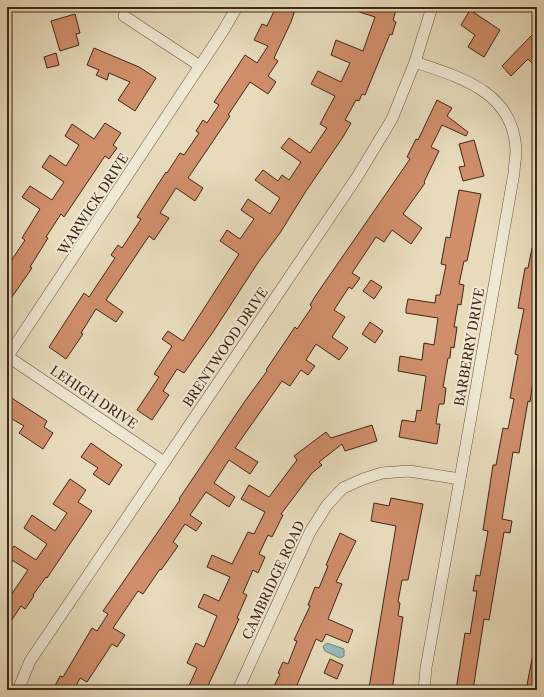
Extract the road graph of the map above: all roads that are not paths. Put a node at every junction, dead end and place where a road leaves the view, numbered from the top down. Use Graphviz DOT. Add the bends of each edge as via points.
graph roads {
  1 [pos="237,7"];
  2 [pos="432,7"];
  3 [pos="124,16"];
  4 [pos="415,62"];
  5 [pos="200,66"];
  6 [pos="8,356"];
  7 [pos="164,462"];
  8 [pos="460,479"];
  9 [pos="18,690"];
  10 [pos="238,690"];
  11 [pos="424,690"];
  1 -- 5 [label="street, WARWICK DRIVE" via="224,32"];
  2 -- 4 [label="street, BRENTWOOD DRIVE"];
  3 -- 5 [label="street"];
  4 -- 7 [label="street, BRENTWOOD DRIVE" via="392,119 357,177"];
  4 -- 8 [label="street, BARBERRY DRIVE" via="471,83 496,101 506,115 516,152"];
  5 -- 6 [label="street, WARWICK DRIVE"];
  6 -- 7 [label="street, LEHIGH DRIVE"];
  7 -- 9 [label="street, BRENTWOOD DRIVE" via="30,661"];
  8 -- 10 [label="street, CAMBRIDGE ROAD" via="409,471 382,473 344,488 327,505 310,532"];
  8 -- 11 [label="street, BARBERRY DRIVE"];
}
